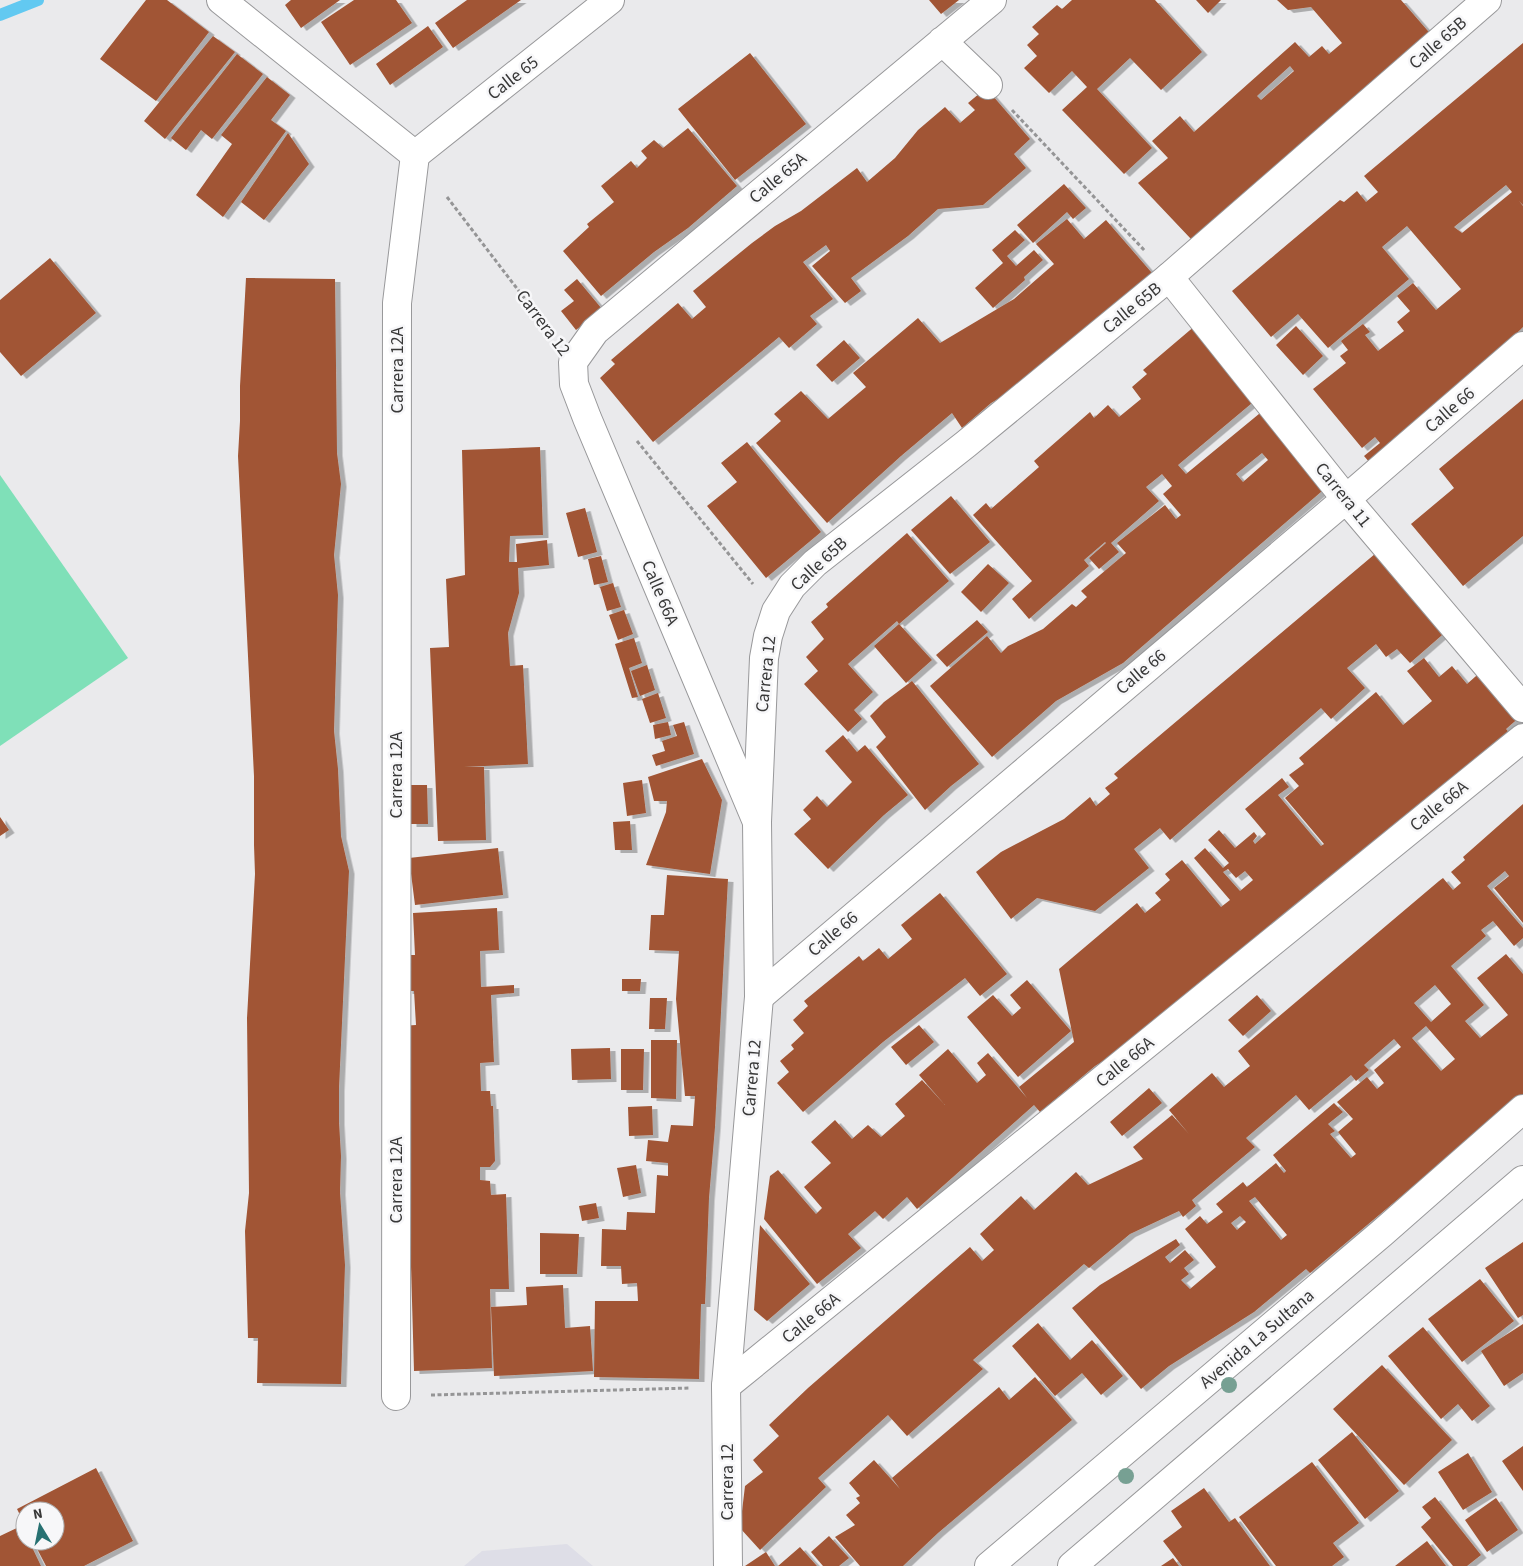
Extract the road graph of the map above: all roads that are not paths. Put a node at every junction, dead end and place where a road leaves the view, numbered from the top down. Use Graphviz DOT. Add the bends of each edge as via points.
graph roads {
  1 [pos="221,0"];
  2 [pos="610,0"];
  3 [pos="992,0"];
  4 [pos="1487,0"];
  5 [pos="942,41"];
  6 [pos="988,85"];
  7 [pos="415,155"];
  8 [pos="1169,277"];
  9 [pos="1523,346"];
  10 [pos="573,362"];
  11 [pos="1346,499"];
  12 [pos="776,611"];
  13 [pos="1523,708"];
  14 [pos="1523,738"];
  15 [pos="757,822"];
  16 [pos="758,997"];
  17 [pos="1523,1109"];
  18 [pos="1523,1180"];
  19 [pos="726,1386"];
  20 [pos="396,1396"];
  21 [pos="728,1566"];
  22 [pos="989,1566"];
  23 [pos="1072,1566"];
  1 -- 7 [label="street"];
  2 -- 7 [label="street, Calle 65"];
  3 -- 5 [label="street, Calle 65A"];
  4 -- 8 [label="street, Calle 65B"];
  5 -- 6 [label="street"];
  5 -- 10 [label="street, Calle 65A" via="595,331"];
  7 -- 20 [label="street, Carrera 12A" via="397,303"];
  8 -- 11 [label="street, Carrera 11"];
  8 -- 12 [label="street, Calle 65B" via="815,563 792,586"];
  9 -- 11 [label="street, Calle 66"];
  10 -- 15 [label="street, Calle 66A" via="574,384 587,418"];
  11 -- 13 [label="street, Carrera 11"];
  11 -- 16 [label="street, Calle 66"];
  12 -- 15 [label="street, Carrera 12" via="764,658"];
  14 -- 19 [label="street, Calle 66A"];
  15 -- 16 [label="street, Carrera 12"];
  16 -- 19 [label="street, Carrera 12"];
  17 -- 22 [label="street, Avenida La Sultana" via="1382,1233"];
  18 -- 23 [label="street"];
  19 -- 21 [label="street, Carrera 12"];
}
